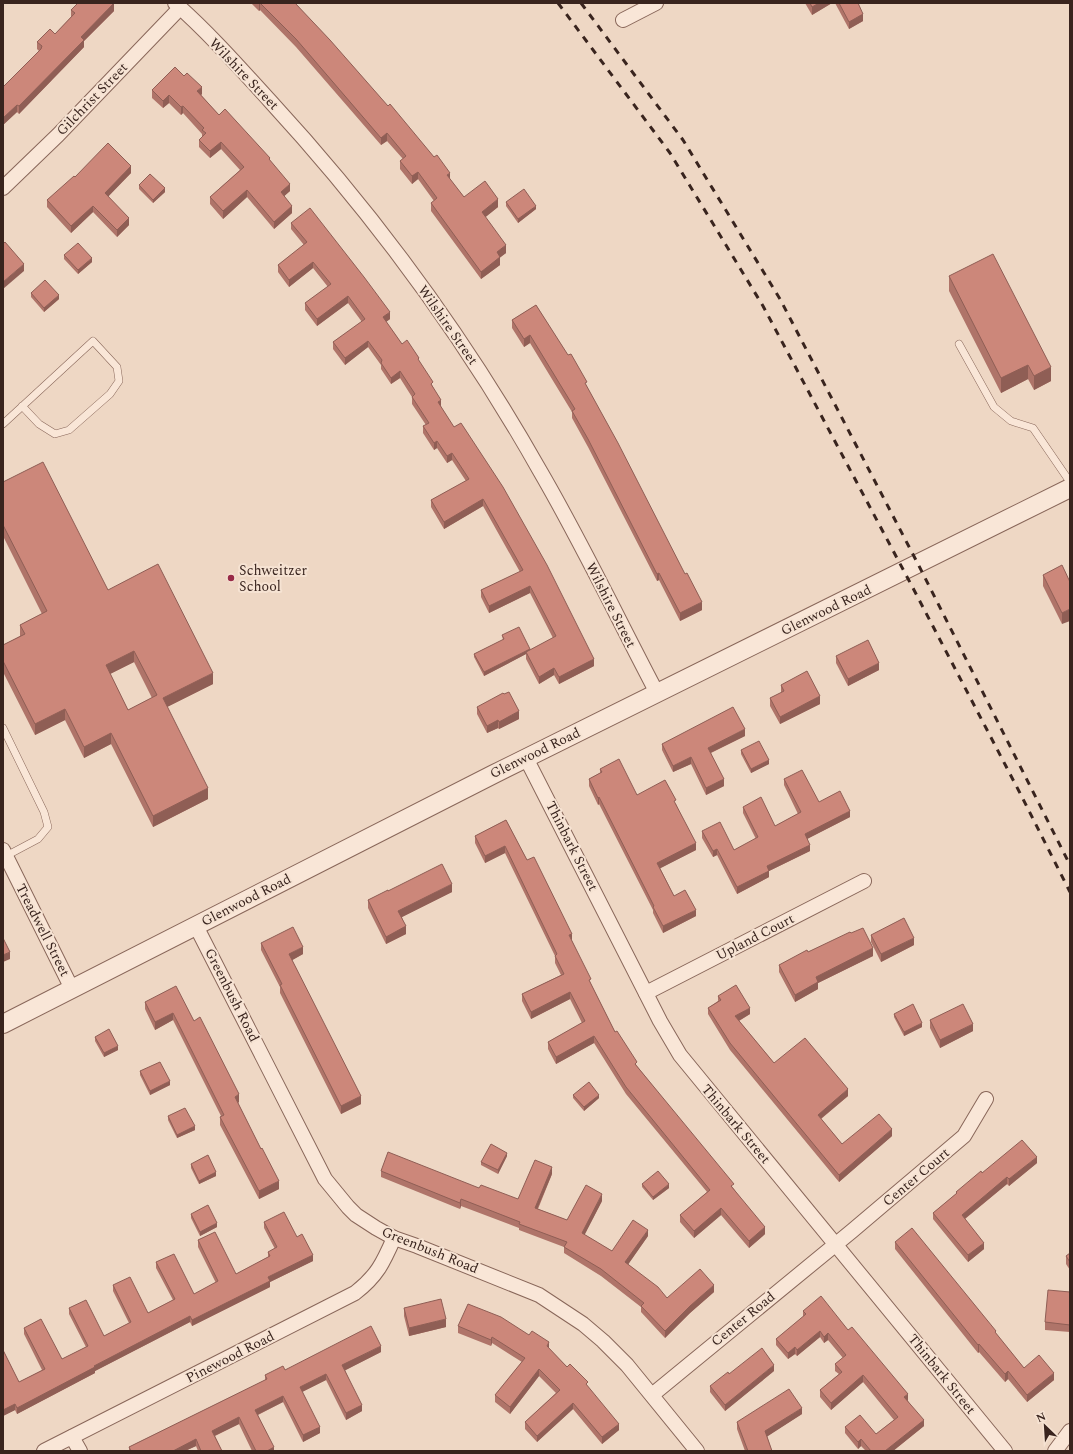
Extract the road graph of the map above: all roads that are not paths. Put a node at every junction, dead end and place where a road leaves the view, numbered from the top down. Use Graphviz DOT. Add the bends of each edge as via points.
graph roads {
  1 [pos="656,3"];
  2 [pos="178,5"];
  3 [pos="623,20"];
  4 [pos="3,188"];
  5 [pos="959,344"];
  6 [pos="22,406"];
  7 [pos="3,424"];
  8 [pos="1070,482"];
  9 [pos="1070,488"];
  10 [pos="657,693"];
  11 [pos="3,728"];
  12 [pos="526,758"];
  13 [pos="4,853"];
  14 [pos="864,881"];
  15 [pos="196,926"];
  16 [pos="72,989"];
  17 [pos="646,993"];
  18 [pos="3,1024"];
  19 [pos="986,1100"];
  20 [pos="394,1238"];
  21 [pos="835,1244"];
  22 [pos="652,1395"];
  23 [pos="1070,1431"];
  24 [pos="72,1437"];
  25 [pos="44,1451"];
  26 [pos="80,1451"];
  27 [pos="697,1451"];
  28 [pos="1006,1451"];
  29 [pos="1055,1451"];
  1 -- 3 [label="street"];
  2 -- 4 [label="street, Gilchrist Street" via="58,135"];
  2 -- 10 [label="street, Wilshire Street" via="242,70 322,159 400,257 454,332 543,475"];
  5 -- 8 [label="lane" via="994,406 1011,421 1033,428"];
  6 -- 6 [label="lane" via="93,341 117,367 119,381 110,394 69,430 55,434 39,424"];
  6 -- 7 [label="lane"];
  9 -- 10 [label="street, Glenwood Road"];
  10 -- 12 [label="street, Glenwood Road"];
  11 -- 13 [label="lane" via="44,812 48,827 38,839"];
  12 -- 15 [label="street, Glenwood Road"];
  12 -- 17 [label="street, Thinbark Street"];
  13 -- 16 [label="street, Treadwell Street"];
  14 -- 17 [label="street, Upland Court"];
  15 -- 16 [label="street, Glenwood Road"];
  15 -- 20 [label="street, Greenbush Road" via="325,1179 356,1215"];
  16 -- 18 [label="street, Glenwood Road"];
  17 -- 21 [label="street, Thinbark Street" via="680,1055"];
  19 -- 21 [label="street, Center Court" via="964,1136"];
  20 -- 22 [label="street, Greenbush Road" via="539,1295 578,1320 603,1341"];
  20 -- 24 [label="street, Pinewood Road" via="375,1276 355,1293"];
  21 -- 22 [label="street, Center Road"];
  21 -- 28 [label="street, Thinbark Street"];
  22 -- 27 [label="street, Greenbush Road"];
  23 -- 29 [label="street"];
  24 -- 25 [label="street, Pinewood Road"];
  24 -- 26 [label="street"];
}
